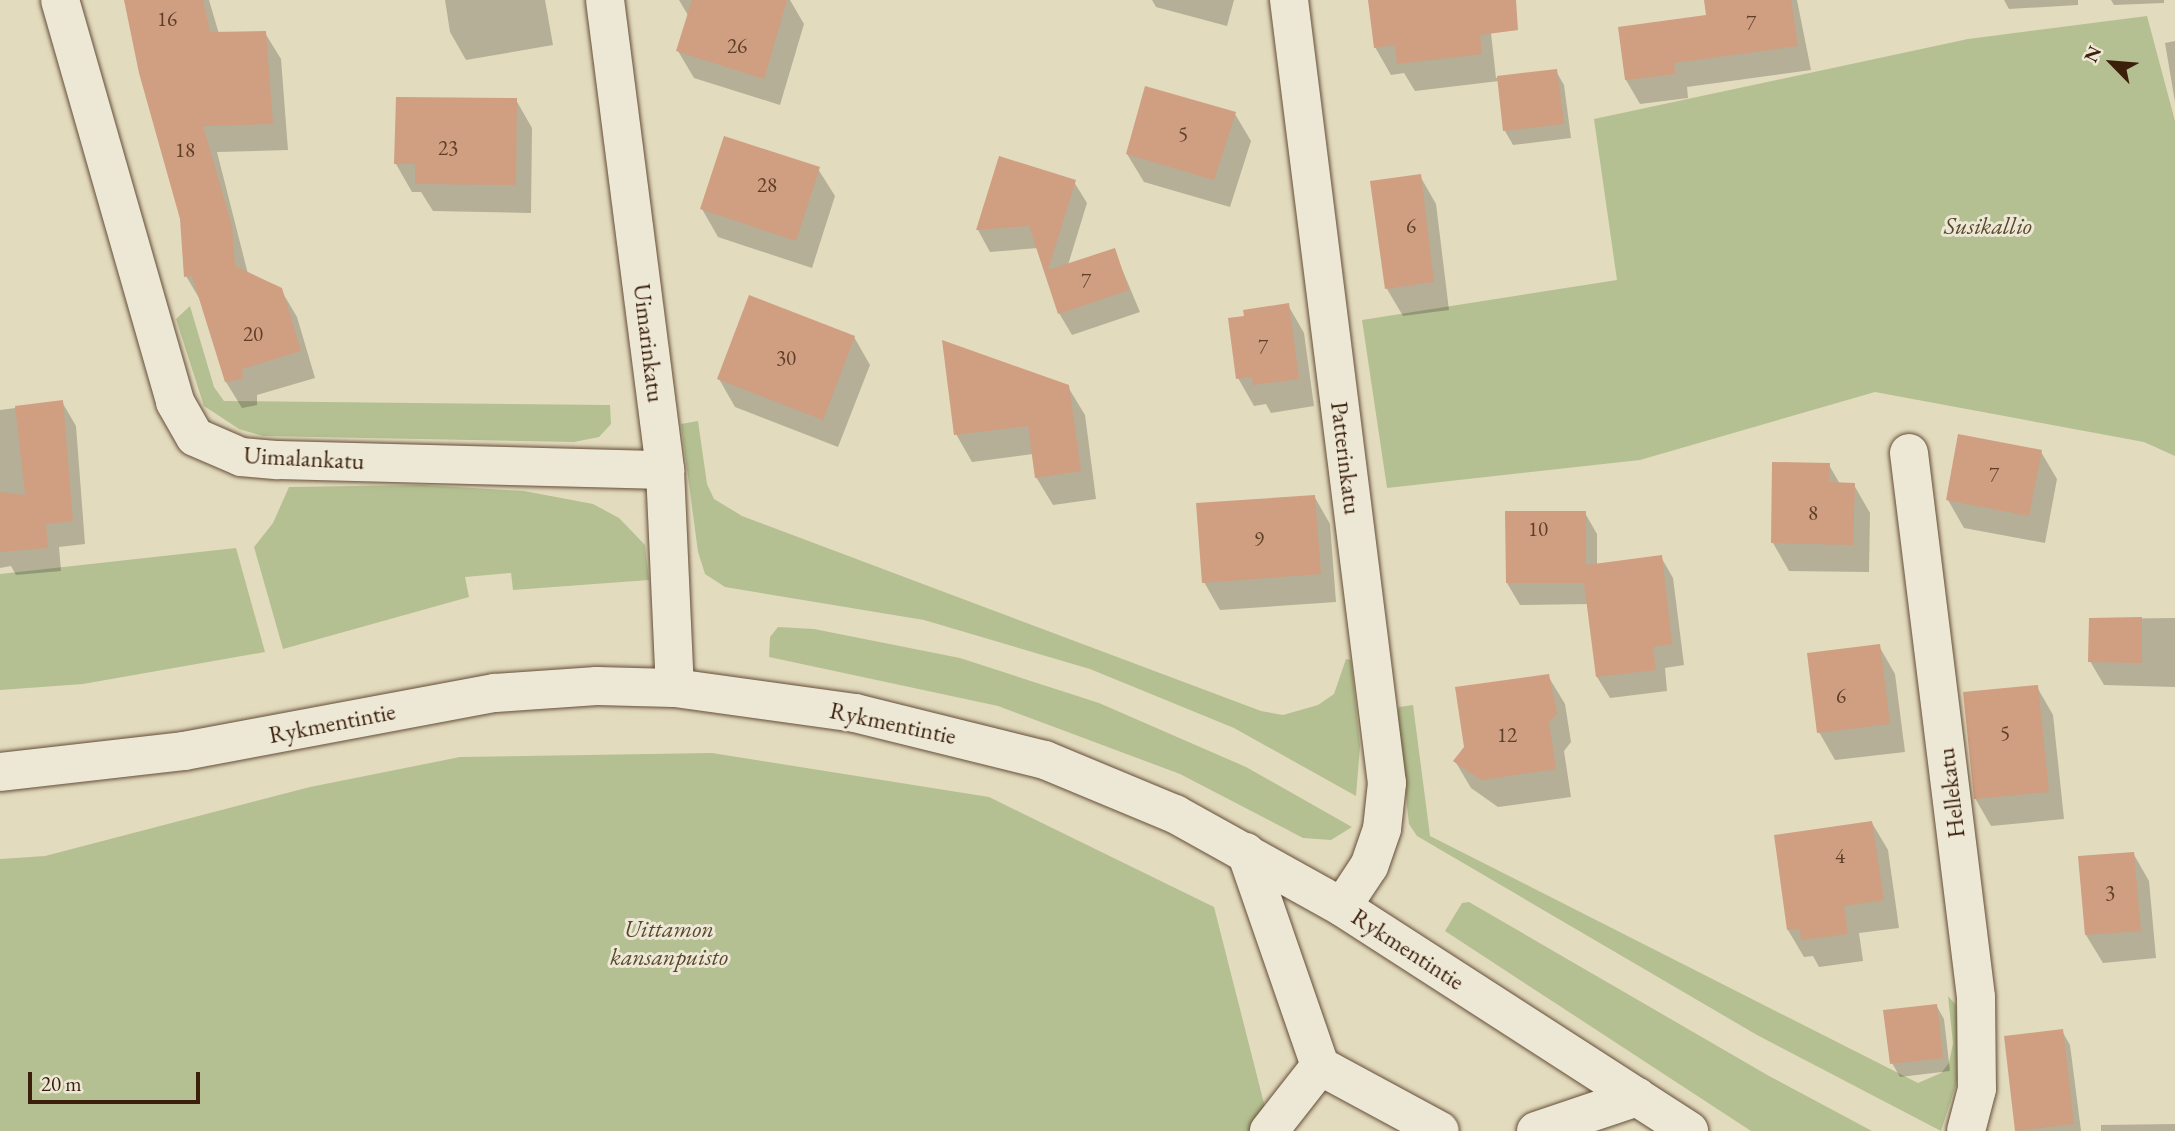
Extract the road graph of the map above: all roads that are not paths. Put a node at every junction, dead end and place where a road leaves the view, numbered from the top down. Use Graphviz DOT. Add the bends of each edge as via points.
graph roads {
  1 [pos="60,0"];
  2 [pos="605,0"];
  3 [pos="1289,0"];
  4 [pos="1909,453"];
  5 [pos="665,470"];
  6 [pos="675,688"];
  7 [pos="0,772"];
  8 [pos="1246,852"];
  9 [pos="1342,907"];
  10 [pos="1320,1066"];
  11 [pos="1637,1097"];
  12 [pos="1269,1131"];
  13 [pos="1440,1131"];
  14 [pos="1536,1131"];
  15 [pos="1689,1131"];
  16 [pos="1966,1131"];
  1 -- 5 [label="street, Uimalankatu" via="175,402 195,437 241,457 278,460"];
  2 -- 5 [label="street, Uimarinkatu"];
  3 -- 9 [label="street, Patterinkatu" via="1387,783 1382,829 1369,866"];
  4 -- 16 [label="street, Hellekatu" via="1976,997 1977,1089"];
  5 -- 6 [label="street, Uimarinkatu"];
  6 -- 7 [label="street, Rykmentintie" via="597,686 482,694 184,751"];
  6 -- 8 [label="street, Rykmentintie" via="855,713 983,741 1115,786"];
  8 -- 9 [label="street, Rykmentintie"];
  8 -- 10 [label="street"];
  9 -- 11 [label="street, Rykmentintie"];
  10 -- 12 [label="street"];
  10 -- 13 [label="street"];
  11 -- 14 [label="street"];
  11 -- 15 [label="street, Rykmentintie"];
}
